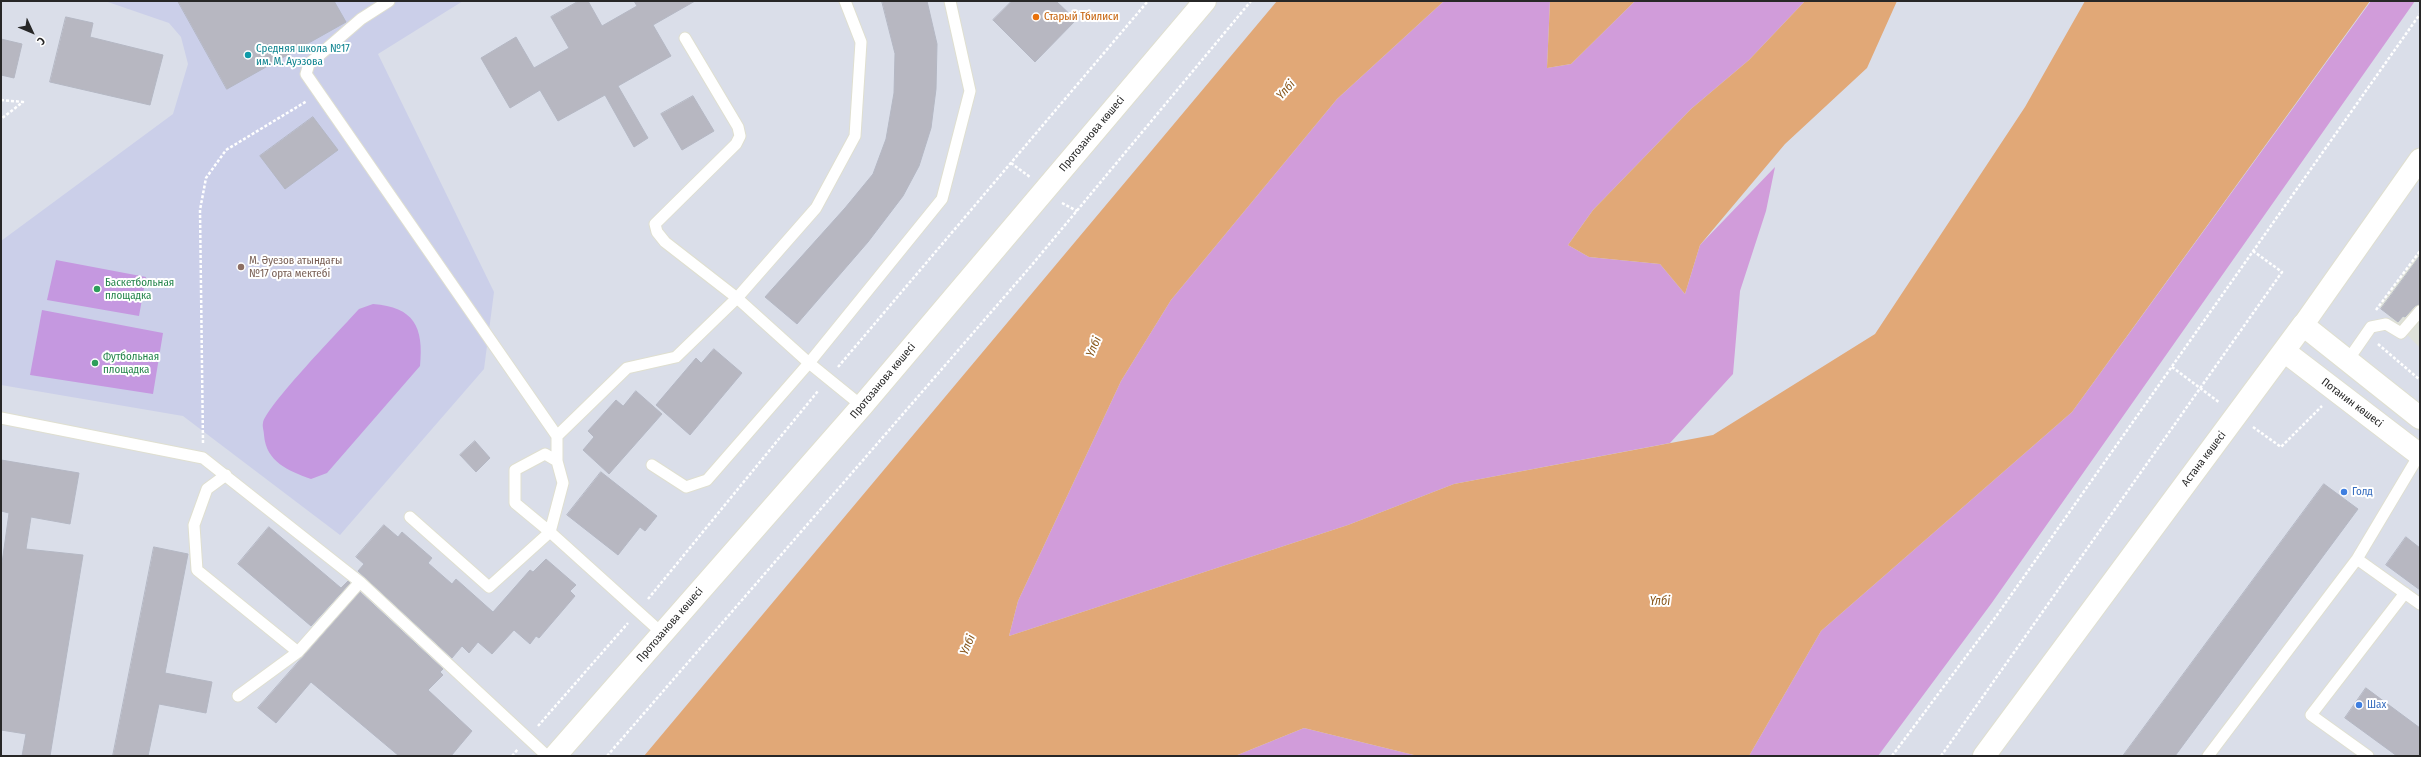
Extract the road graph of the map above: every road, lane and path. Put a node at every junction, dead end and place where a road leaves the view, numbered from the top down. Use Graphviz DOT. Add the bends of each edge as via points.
graph roads {
  1 [pos="389,1"];
  2 [pos="844,1"];
  3 [pos="950,1"];
  4 [pos="1205,1"];
  5 [pos="1251,1"];
  6 [pos="2420,14"];
  7 [pos="685,38"];
  8 [pos="320,93"];
  9 [pos="1,100"];
  10 [pos="1,119"];
  11 [pos="2420,159"];
  12 [pos="2253,251"];
  13 [pos="2420,251"];
  14 [pos="737,298"];
  15 [pos="2420,311"];
  16 [pos="2303,325"];
  17 [pos="2375,326"];
  18 [pos="2284,351"];
  19 [pos="2348,360"];
  20 [pos="809,363"];
  21 [pos="2172,367"];
  22 [pos="2420,380"];
  23 [pos="2201,389"];
  24 [pos="2336,392"];
  25 [pos="862,406"];
  26 [pos="2237,415"];
  27 [pos="1,418"];
  28 [pos="2420,418"];
  29 [pos="557,436"];
  30 [pos="2420,455"];
  31 [pos="203,458"];
  32 [pos="557,461"];
  33 [pos="652,465"];
  34 [pos="226,474"];
  35 [pos="410,517"];
  36 [pos="550,532"];
  37 [pos="2357,559"];
  38 [pos="360,582"];
  39 [pos="2405,593"];
  40 [pos="2420,604"];
  41 [pos="663,634"];
  42 [pos="298,652"];
  43 [pos="238,696"];
  44 [pos="547,756"];
  45 [pos="555,756"];
  46 [pos="607,756"];
  47 [pos="1892,756"];
  48 [pos="1941,756"];
  49 [pos="1984,756"];
  50 [pos="2208,756"];
  51 [pos="2368,756"];
  1 -- 8 [label="lane" via="361,19 309,64 306,74"];
  2 -- 14 [label="lane" via="861,42 855,136 816,208"];
  3 -- 20 [label="lane" via="970,91 942,199"];
  4 -- 25 [label="street, Протозанова көшесі"];
  5 -- 46 [label="path" via="1026,272"];
  6 -- 12 [label="path"];
  7 -- 14 [label="lane" via="738,127 740,136 736,144 655,224 657,232 665,242"];
  8 -- 29 [label="lane"];
  8 -- 31 [label="path" via="226,150 206,178 200,210"];
  9 -- 10 [label="path" via="23,102"];
  11 -- 16 [label="street, Астана көшесі"];
  12 -- 21 [label="path"];
  12 -- 23 [label="path" via="2282,272"];
  13 -- 17 [label="path" via="2373,314"];
  14 -- 20 [label="lane"];
  14 -- 29 [label="lane" via="676,357 627,368"];
  15 -- 17 [label="lane" via="2400,333 2386,324"];
  16 -- 18 [label="street, Астана көшесі"];
  16 -- 19 [label="street"];
  17 -- 19 [label="lane" via="2371,327"];
  17 -- 22 [label="path" via="2379,346"];
  18 -- 24 [label="street, Потанин көшесі"];
  18 -- 26 [label="street, Астана көшесі"];
  19 -- 28 [label="street"];
  20 -- 25 [label="lane"];
  20 -- 33 [label="lane" via="707,480 686,487"];
  21 -- 23 [label="path"];
  21 -- 47 [label="path" via="1997,615"];
  23 -- 26 [label="path"];
  23 -- 48 [label="path"];
  24 -- 26 [label="path" via="2282,447"];
  24 -- 30 [label="street, Потанин көшесі"];
  25 -- 41 [label="street, Протозанова көшесі"];
  26 -- 49 [label="street, Астана көшесі"];
  27 -- 31 [label="lane"];
  29 -- 32 [label="lane"];
  30 -- 37 [label="lane"];
  31 -- 34 [label="lane"];
  32 -- 36 [label="lane" via="563,484"];
  32 -- 36 [label="lane" via="544,454 515,470 515,503"];
  34 -- 38 [label="lane"];
  34 -- 42 [label="lane" via="207,489 194,525 197,570"];
  35 -- 36 [label="lane" via="489,587"];
  36 -- 41 [label="lane"];
  37 -- 39 [label="lane"];
  37 -- 50 [label="lane"];
  38 -- 42 [label="lane"];
  38 -- 44 [label="lane"];
  39 -- 40 [label="lane"];
  39 -- 51 [label="lane" via="2312,715"];
  41 -- 45 [label="street, Протозанова көшесі"];
  42 -- 43 [label="lane"];
}
